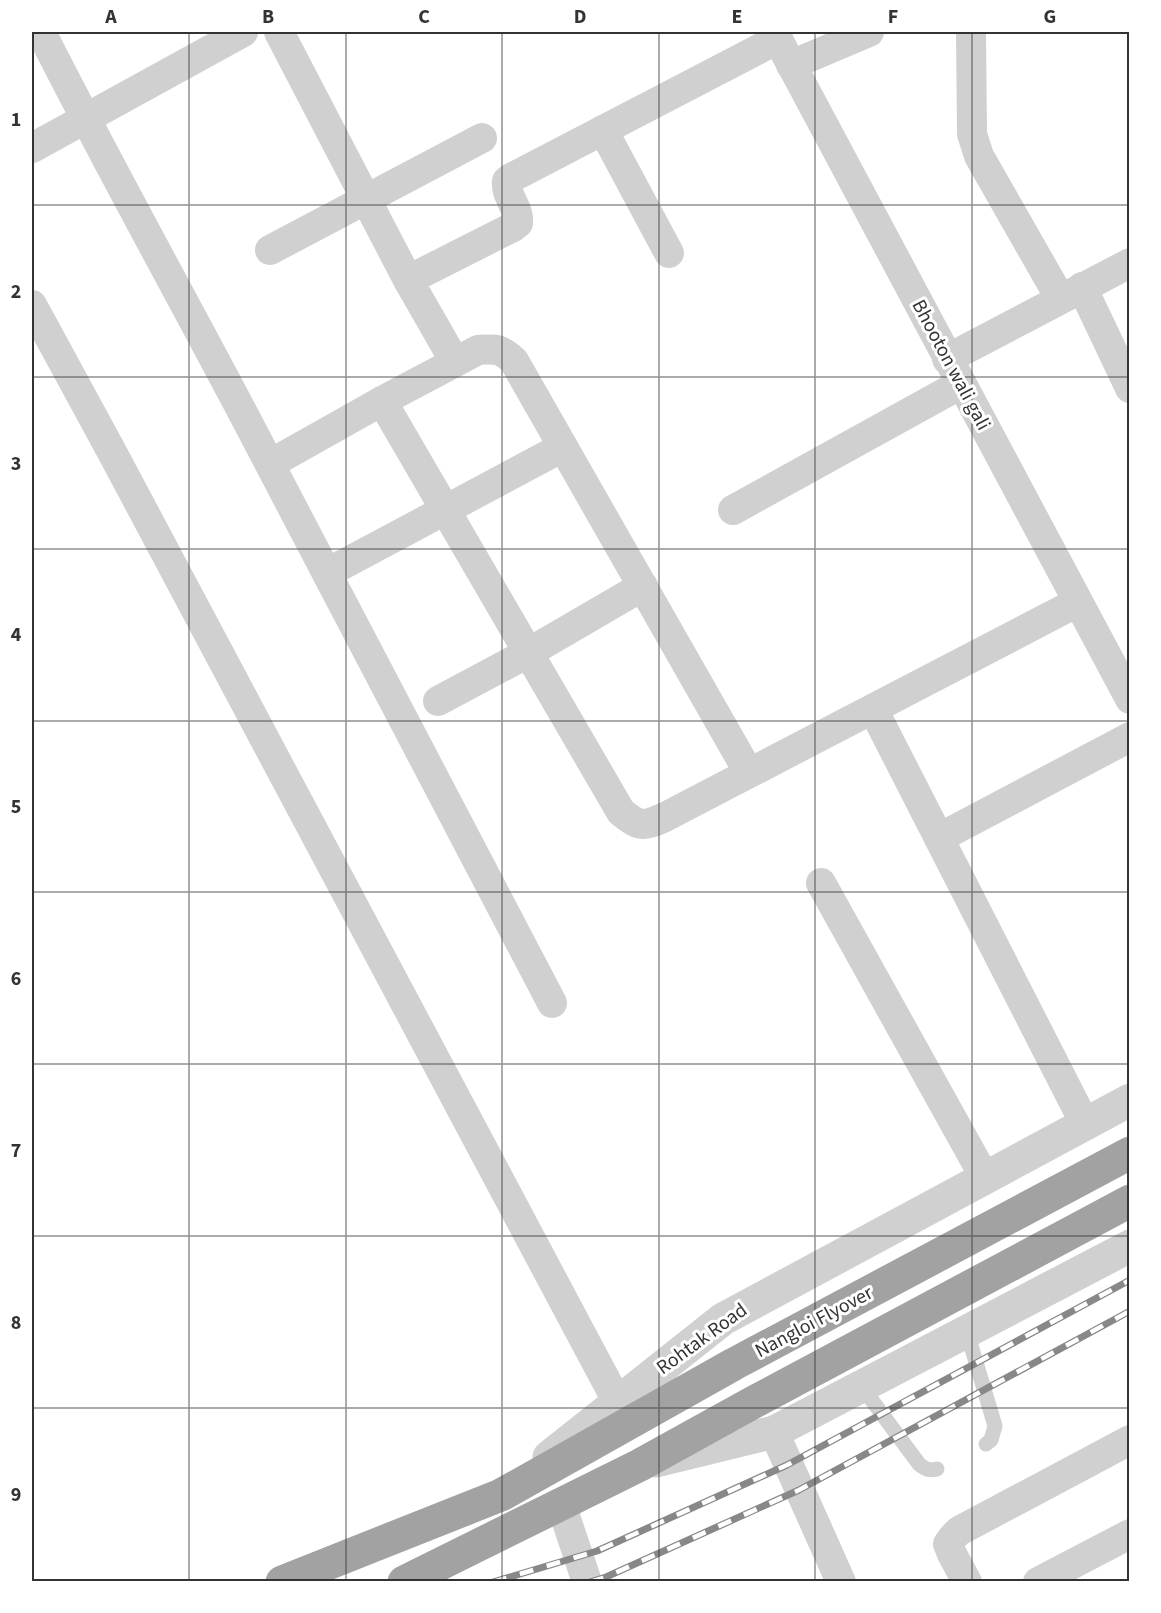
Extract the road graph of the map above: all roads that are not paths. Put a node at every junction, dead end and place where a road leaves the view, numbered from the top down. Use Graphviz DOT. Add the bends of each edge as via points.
graph roads {
  1 [pos="41,32"];
  2 [pos="243,32"];
  3 [pos="279,32"];
  4 [pos="869,32"];
  5 [pos="971,32"];
  6 [pos="776,35"];
  7 [pos="210,39"];
  8 [pos="791,65"];
  9 [pos="85,118"];
  10 [pos="603,130"];
  11 [pos="483,138"];
  12 [pos="32,148"];
  13 [pos="366,199"];
  14 [pos="270,249"];
  15 [pos="669,253"];
  16 [pos="1130,262"];
  17 [pos="408,280"];
  18 [pos="1071,293"];
  19 [pos="32,305"];
  20 [pos="455,362"];
  21 [pos="954,371"];
  22 [pos="1130,388"];
  23 [pos="382,401"];
  24 [pos="564,447"];
  25 [pos="270,464"];
  26 [pos="445,510"];
  27 [pos="733,510"];
  28 [pos="327,573"];
  29 [pos="643,586"];
  30 [pos="1078,602"];
  31 [pos="528,653"];
  32 [pos="1130,699"];
  33 [pos="438,701"];
  34 [pos="873,709"];
  35 [pos="1130,737"];
  36 [pos="749,773"];
  37 [pos="939,838"];
  38 [pos="821,883"];
  39 [pos="552,1003"];
  40 [pos="1130,1100"];
  41 [pos="1085,1124"];
  42 [pos="1130,1153"];
  43 [pos="985,1178"];
  44 [pos="1130,1201"];
  45 [pos="1130,1246"];
  46 [pos="967,1332"];
  47 [pos="862,1387"];
  48 [pos="618,1403"];
  49 [pos="774,1432"];
  50 [pos="1130,1440"];
  51 [pos="986,1444"];
  52 [pos="640,1465"];
  53 [pos="937,1469"];
  54 [pos="501,1495"];
  55 [pos="561,1504"];
  56 [pos="1130,1534"];
  57 [pos="282,1581"];
  58 [pos="404,1581"];
  59 [pos="587,1581"];
  60 [pos="840,1581"];
  61 [pos="967,1581"];
  62 [pos="1038,1581"];
  1 -- 9 [label="street"];
  2 -- 7 [label="street"];
  3 -- 13 [label="street"];
  4 -- 8 [label="street"];
  5 -- 18 [label="street" via="972,134 979,156"];
  6 -- 8 [label="street, Bhooton wali gali"];
  6 -- 10 [label="street"];
  7 -- 9 [label="street"];
  8 -- 21 [label="street, Bhooton wali gali"];
  9 -- 12 [label="street"];
  9 -- 25 [label="street"];
  10 -- 15 [label="street"];
  10 -- 17 [label="street" via="507,181 507,191 519,219 513,227"];
  11 -- 13 [label="street"];
  13 -- 14 [label="street"];
  13 -- 17 [label="street"];
  16 -- 18 [label="street"];
  17 -- 20 [label="street"];
  18 -- 21 [label="street"];
  18 -- 22 [label="street"];
  19 -- 48 [label="street"];
  20 -- 23 [label="street"];
  20 -- 24 [label="street" via="478,350 496,349 506,354"];
  21 -- 27 [label="street"];
  21 -- 30 [label="street, Bhooton wali gali"];
  23 -- 25 [label="street"];
  23 -- 26 [label="street"];
  24 -- 26 [label="street"];
  24 -- 29 [label="street"];
  25 -- 28 [label="street"];
  26 -- 28 [label="street"];
  26 -- 31 [label="street"];
  28 -- 39 [label="street"];
  29 -- 31 [label="street"];
  29 -- 36 [label="street"];
  30 -- 32 [label="street, Bhooton wali gali"];
  30 -- 34 [label="street"];
  31 -- 33 [label="street"];
  31 -- 36 [label="street" via="621,812 636,824 649,824"];
  34 -- 36 [label="street"];
  34 -- 37 [label="street"];
  35 -- 37 [label="street"];
  37 -- 41 [label="street"];
  38 -- 43 [label="street"];
  40 -- 41 [label="street, Rohtak Road"];
  41 -- 43 [label="street, Rohtak Road"];
  42 -- 54 [label="highway, Nangloi Flyover" via="734,1364"];
  43 -- 48 [label="street, Rohtak Road" via="723,1318"];
  44 -- 52 [label="highway"];
  45 -- 46 [label="street"];
  46 -- 47 [label="street"];
  46 -- 51 [label="lane" via="994,1420 992,1440"];
  47 -- 49 [label="street"];
  47 -- 53 [label="lane" via="919,1464 931,1471"];
  48 -- 54 [label="street, Rohtak Road"];
  49 -- 52 [label="street"];
  49 -- 60 [label="street"];
  50 -- 61 [label="street" via="959,1531 948,1544"];
  52 -- 55 [label="highway"];
  54 -- 57 [label="highway, Rohtak Road"];
  55 -- 58 [label="highway"];
  55 -- 59 [label="street"];
  56 -- 62 [label="street"];
}
